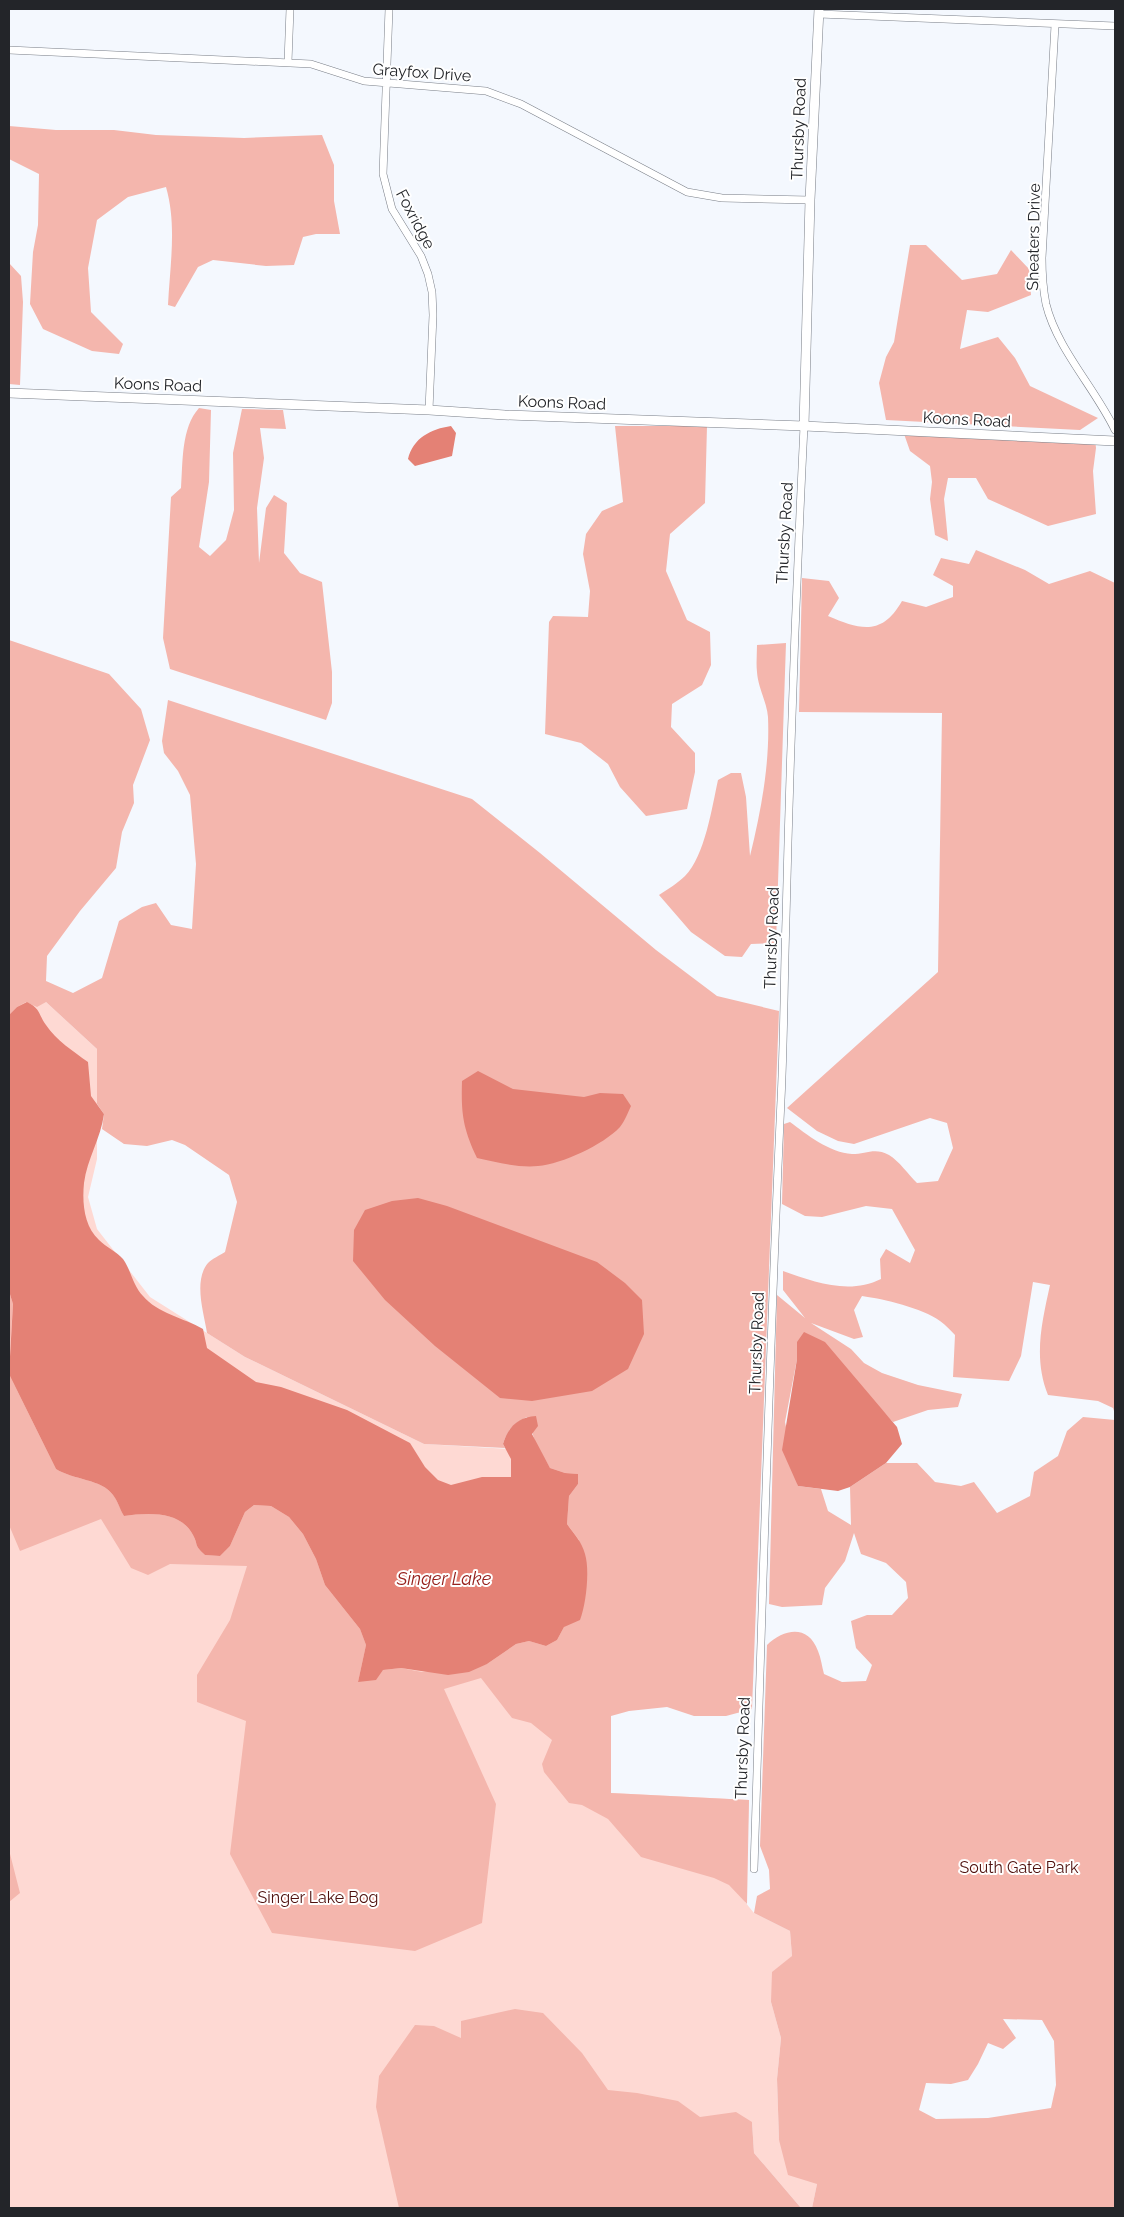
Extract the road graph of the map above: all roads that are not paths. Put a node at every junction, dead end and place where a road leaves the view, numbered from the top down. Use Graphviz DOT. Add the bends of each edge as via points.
graph roads {
  1 [pos="290,9"];
  2 [pos="389,9"];
  3 [pos="819,11"];
  4 [pos="1055,25"];
  5 [pos="1115,26"];
  6 [pos="9,50"];
  7 [pos="288,62"];
  8 [pos="385,84"];
  9 [pos="810,200"];
  10 [pos="9,393"];
  11 [pos="429,410"];
  12 [pos="804,426"];
  13 [pos="1115,430"];
  14 [pos="1115,441"];
  15 [pos="754,1869"];
  1 -- 7 [label="street"];
  2 -- 8 [label="street, Foxridge"];
  3 -- 4 [label="street"];
  3 -- 9 [label="street, Thursby Road"];
  4 -- 5 [label="street"];
  4 -- 13 [label="street, Sheaters Drive" via="1042,258 1044,293 1060,340"];
  6 -- 7 [label="street, Grayfox Drive"];
  7 -- 8 [label="street, Grayfox Drive" via="322,67 364,81"];
  8 -- 9 [label="street, Grayfox Drive" via="468,88 498,94 687,192 722,198"];
  8 -- 11 [label="street, Foxridge" via="385,186 392,209 421,256 432,292"];
  9 -- 12 [label="street, Thursby Road"];
  10 -- 11 [label="street, Koons Road"];
  11 -- 12 [label="street, Koons Road"];
  12 -- 14 [label="street, Koons Road"];
  12 -- 15 [label="street, Thursby Road" via="793,646 791,811 770,1332"];
}
